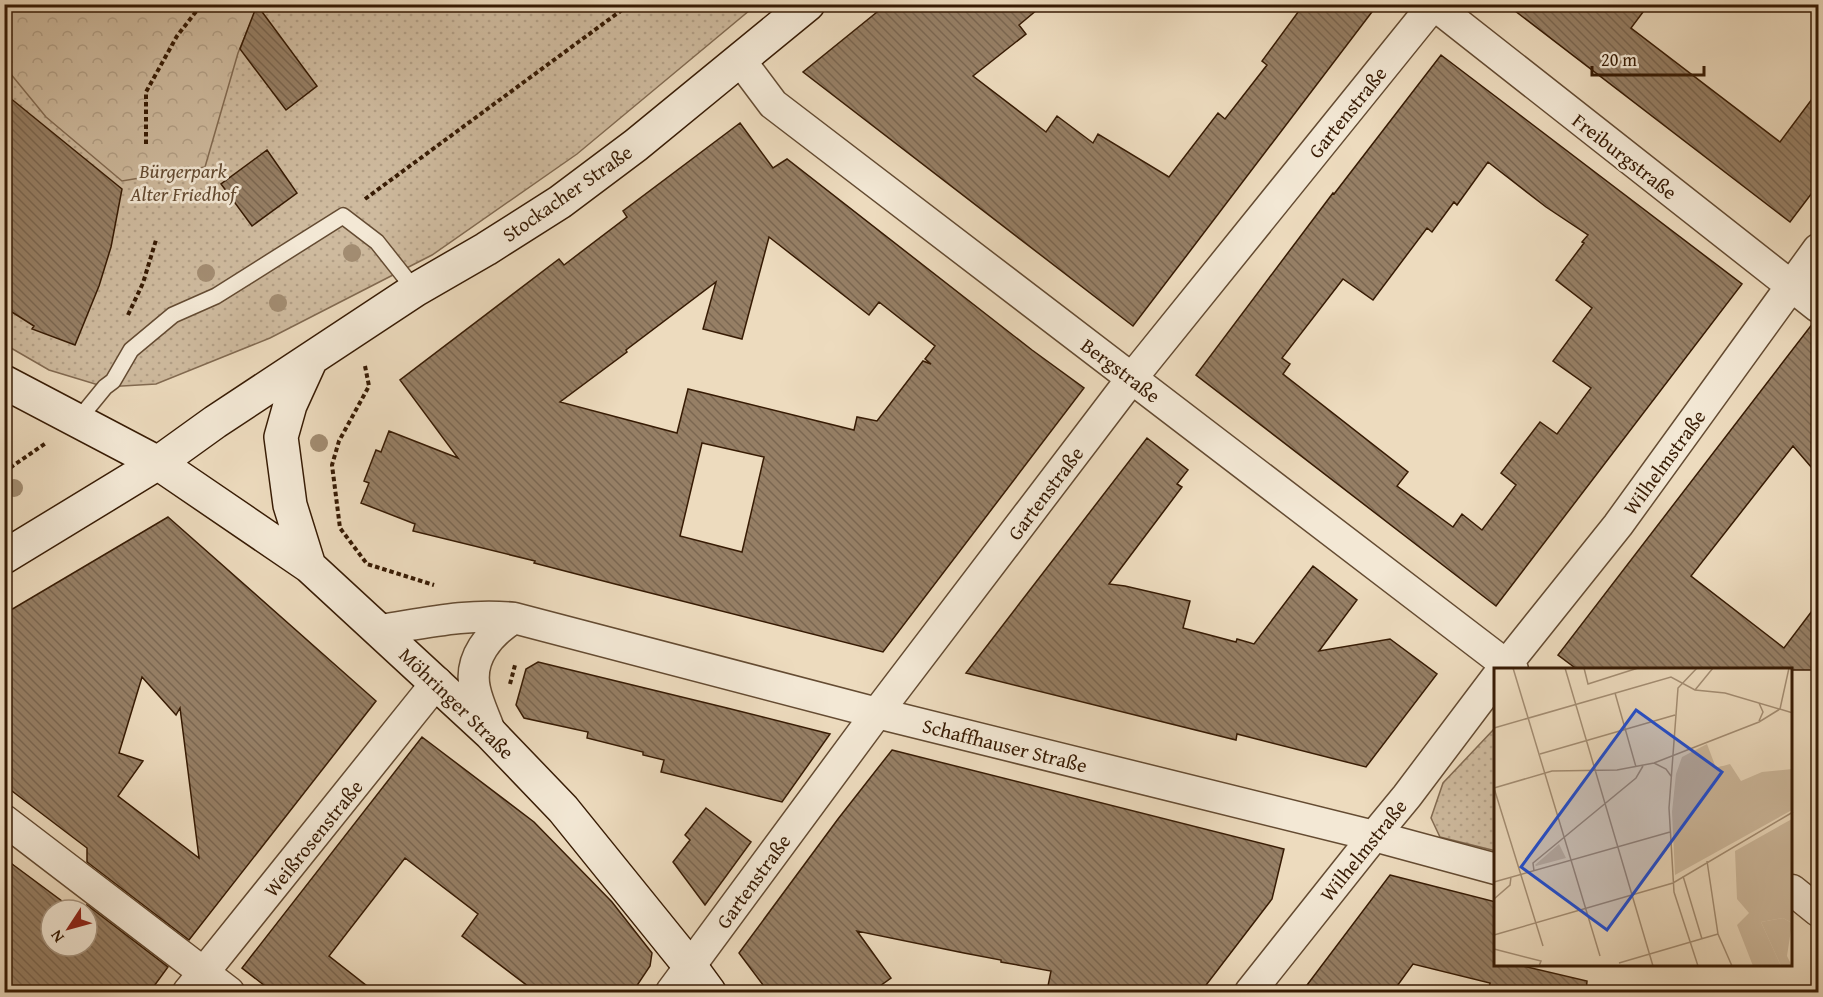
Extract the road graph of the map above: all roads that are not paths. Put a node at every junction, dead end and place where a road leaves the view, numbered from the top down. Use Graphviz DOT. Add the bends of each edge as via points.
graph roads {
  1 [pos="808,4"];
  2 [pos="1434,5"];
  3 [pos="740,60"];
  4 [pos="1818,249"];
  5 [pos="1792,286"];
  6 [pos="415,290"];
  7 [pos="1818,307"];
  8 [pos="311,359"];
  9 [pos="1132,378"];
  10 [pos="4,382"];
  11 [pos="78,420"];
  12 [pos="158,463"];
  13 [pos="4,557"];
  14 [pos="309,566"];
  15 [pos="514,618"];
  16 [pos="381,630"];
  17 [pos="1500,668"];
  18 [pos="1506,668"];
  19 [pos="437,682"];
  20 [pos="1494,684"];
  21 [pos="877,713"];
  22 [pos="496,738"];
  23 [pos="4,820"];
  24 [pos="1374,836"];
  25 [pos="1494,867"];
  26 [pos="1793,892"];
  27 [pos="1818,911"];
  28 [pos="690,966"];
  29 [pos="195,983"];
  30 [pos="229,993"];
  31 [pos="671,993"];
  32 [pos="709,993"];
  33 [pos="1250,993"];
  1 -- 3 [label="street, Stockacher Straße"];
  2 -- 5 [label="street, Freiburgstraße"];
  2 -- 9 [label="street, Gartenstraße"];
  3 -- 6 [label="street, Stockacher Straße" via="560,202"];
  3 -- 9 [label="street, Bergstraße" via="773,104"];
  4 -- 5 [label="street, Wilhelmstraße"];
  5 -- 7 [label="street, Freiburgstraße"];
  5 -- 18 [label="street, Wilhelmstraße" via="1618,525"];
  6 -- 8 [label="street, Stockacher Straße"];
  6 -- 11 [label="lane" via="377,242 343,216 216,296 173,315 131,350 113,381"];
  8 -- 12 [label="street, Stockacher Straße"];
  8 -- 14 [label="street" via="290,405 281,437 290,505"];
  9 -- 17 [label="street, Bergstraße"];
  9 -- 21 [label="street, Gartenstraße"];
  10 -- 11 [label="street, Möhringer Straße"];
  11 -- 12 [label="street, Möhringer Straße"];
  12 -- 13 [label="street, Stockacher Straße"];
  12 -- 14 [label="street, Möhringer Straße"];
  14 -- 16 [label="street, Möhringer Straße"];
  15 -- 16 [label="street, Schaffhauser Straße" via="463,616"];
  15 -- 21 [label="street, Schaffhauser Straße"];
  15 -- 22 [label="street" via="487,640 473,675"];
  16 -- 19 [label="street, Möhringer Straße"];
  19 -- 22 [label="street, Möhringer Straße"];
  19 -- 29 [label="street, Weißrosenstraße"];
  20 -- 24 [label="street, Wilhelmstraße"];
  21 -- 24 [label="street, Schaffhauser Straße"];
  21 -- 28 [label="street, Gartenstraße"];
  22 -- 28 [label="street, Möhringer Straße" via="563,809"];
  23 -- 29 [label="street"];
  24 -- 25 [label="street, Schaffhauser Straße"];
  24 -- 33 [label="street, Wilhelmstraße"];
  26 -- 27 [label="street"];
  28 -- 31 [label="street, Gartenstraße"];
  28 -- 32 [label="street, Möhringer Straße"];
  29 -- 30 [label="street"];
}
